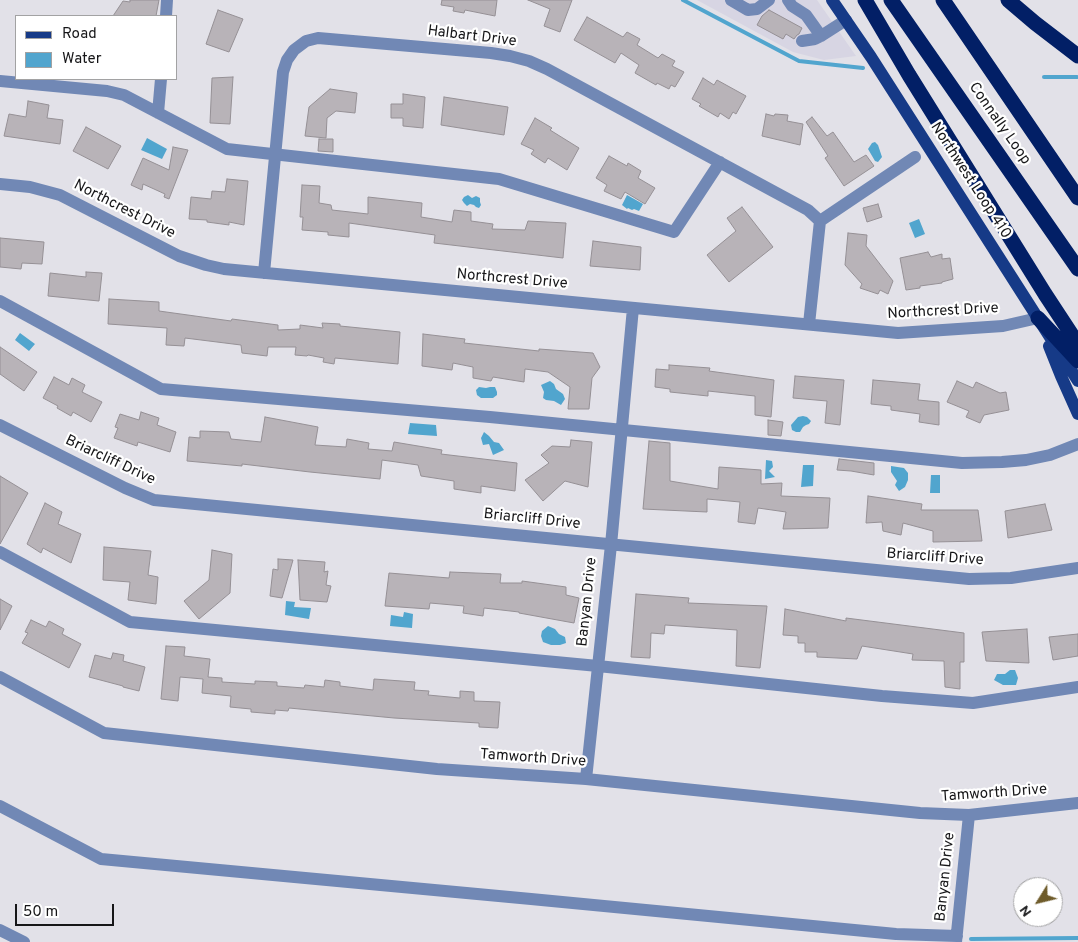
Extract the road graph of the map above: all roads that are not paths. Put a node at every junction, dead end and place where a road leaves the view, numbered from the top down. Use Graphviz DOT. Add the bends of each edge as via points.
graph roads {
  1 [pos="167,0"];
  2 [pos="731,0"];
  3 [pos="769,0"];
  4 [pos="788,0"];
  5 [pos="832,0"];
  6 [pos="865,0"];
  7 [pos="891,0"];
  8 [pos="943,0"];
  9 [pos="1008,0"];
  10 [pos="166,15"];
  11 [pos="846,20"];
  12 [pos="821,36"];
  13 [pos="802,41"];
  14 [pos="1078,56"];
  15 [pos="0,80"];
  16 [pos="161,80"];
  17 [pos="158,114"];
  18 [pos="275,154"];
  19 [pos="915,156"];
  20 [pos="720,162"];
  21 [pos="0,184"];
  22 [pos="1078,198"];
  23 [pos="820,221"];
  24 [pos="1078,269"];
  25 [pos="264,273"];
  26 [pos="0,301"];
  27 [pos="633,308"];
  28 [pos="1038,318"];
  29 [pos="809,324"];
  30 [pos="1078,344"];
  31 [pos="1078,361"];
  32 [pos="1078,381"];
  33 [pos="1078,414"];
  34 [pos="0,425"];
  35 [pos="622,430"];
  36 [pos="1078,444"];
  37 [pos="611,545"];
  38 [pos="0,552"];
  39 [pos="1078,568"];
  40 [pos="598,666"];
  41 [pos="0,677"];
  42 [pos="1078,687"];
  43 [pos="586,780"];
  44 [pos="1078,803"];
  45 [pos="0,806"];
  46 [pos="969,815"];
  47 [pos="0,930"];
  48 [pos="957,939"];
  49 [pos="24,942"];
  1 -- 10 [label="street"];
  2 -- 3 [label="street" via="748,10 756,9"];
  4 -- 12 [label="street" via="806,15"];
  5 -- 11 [label="main road, Northwest Loop 410"];
  6 -- 30 [label="highway"];
  7 -- 24 [label="highway, Connally Loop"];
  8 -- 22 [label="highway, Connally Loop"];
  9 -- 14 [label="highway"];
  11 -- 12 [label="street"];
  11 -- 28 [label="main road, Northwest Loop 410"];
  12 -- 13 [label="street"];
  15 -- 17 [label="street" via="107,91"];
  16 -- 17 [label="street"];
  17 -- 18 [label="street" via="227,149"];
  18 -- 20 [label="street" via="499,179 674,232"];
  18 -- 20 [label="street, Halbart Drive" via="287,60 306,41 318,38 510,56 547,69"];
  18 -- 25 [label="street, Halbart Drive"];
  19 -- 23 [label="street"];
  20 -- 23 [label="street, Halbart Drive" via="808,210"];
  21 -- 25 [label="street, Northcrest Drive" via="60,195 179,256 224,269"];
  23 -- 29 [label="street"];
  25 -- 27 [label="street, Northcrest Drive"];
  26 -- 35 [label="street" via="161,388"];
  27 -- 29 [label="street, Northcrest Drive"];
  27 -- 35 [label="street, Banyan Drive"];
  28 -- 29 [label="street, Northcrest Drive" via="1003,326 898,333"];
  28 -- 31 [label="highway"];
  28 -- 32 [label="main road, Northwest Loop 410"];
  28 -- 33 [label="main road"];
  34 -- 37 [label="street, Briarcliff Drive" via="154,500"];
  35 -- 36 [label="street" via="962,463 1026,460"];
  35 -- 37 [label="street, Banyan Drive"];
  37 -- 39 [label="street, Briarcliff Drive" via="969,579 1011,578"];
  37 -- 40 [label="street, Banyan Drive"];
  38 -- 40 [label="street" via="130,622"];
  40 -- 42 [label="street" via="973,703"];
  40 -- 43 [label="street, Banyan Drive"];
  41 -- 43 [label="street, Tamworth Drive" via="104,733 437,769"];
  43 -- 46 [label="street, Tamworth Drive"];
  44 -- 46 [label="street, Tamworth Drive"];
  45 -- 48 [label="street" via="101,859"];
  46 -- 48 [label="street, Banyan Drive"];
  47 -- 49 [label="street"];
}
